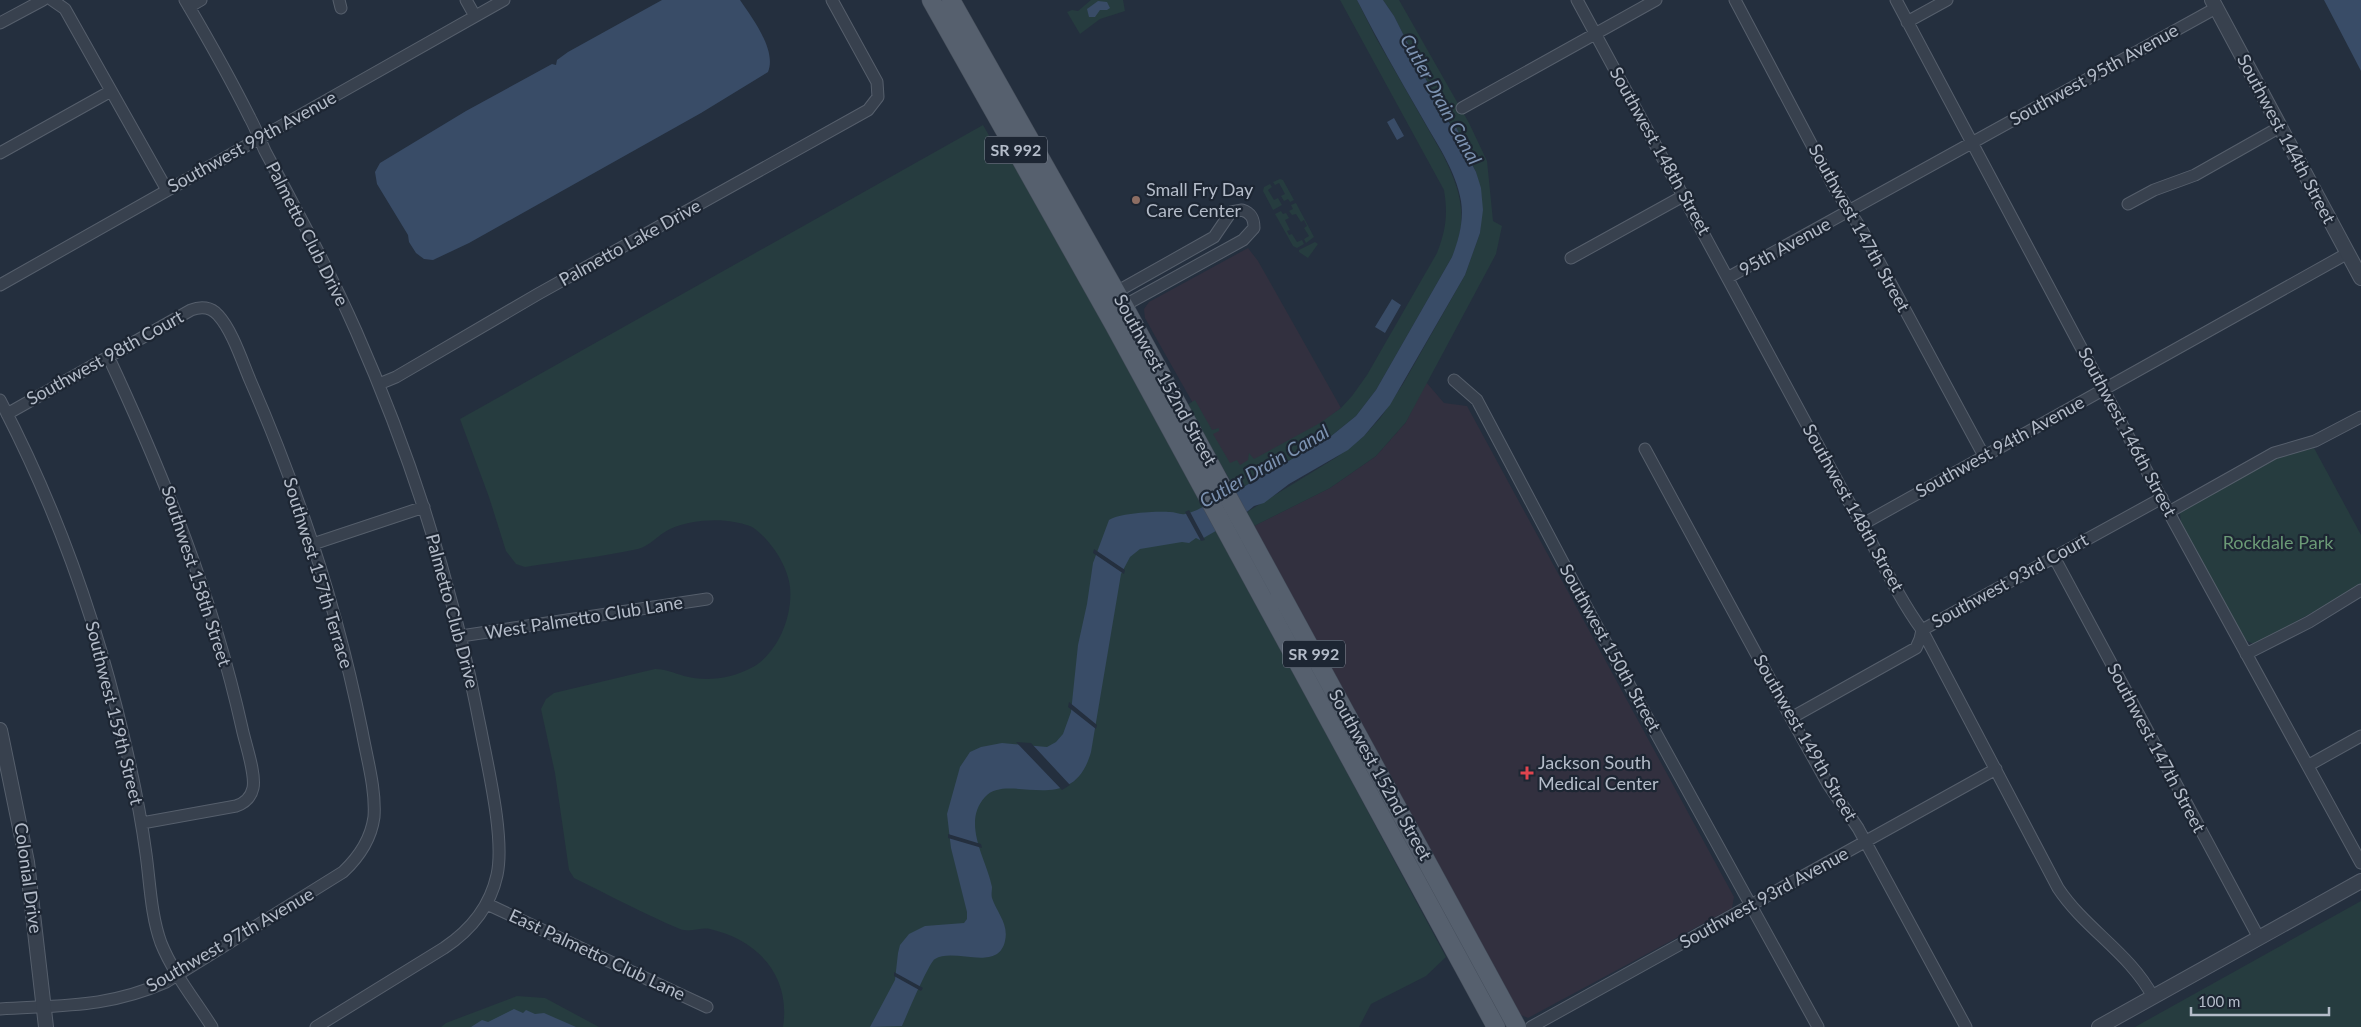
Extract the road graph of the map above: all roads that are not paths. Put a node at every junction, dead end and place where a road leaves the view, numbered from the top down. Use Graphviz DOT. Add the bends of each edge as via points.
graph roads {
  1 [pos="43,0"];
  2 [pos="52,0"];
  3 [pos="201,0"];
  4 [pos="466,0"];
  5 [pos="504,0"];
  6 [pos="832,0"];
  7 [pos="931,0"];
  8 [pos="951,0"];
  9 [pos="1577,0"];
  10 [pos="1656,0"];
  11 [pos="1735,0"];
  12 [pos="1896,0"];
  13 [pos="1947,0"];
  14 [pos="187,3"];
  15 [pos="2214,4"];
  16 [pos="475,16"];
  17 [pos="1908,22"];
  18 [pos="0,23"];
  19 [pos="1596,33"];
  20 [pos="110,90"];
  21 [pos="1462,108"];
  22 [pos="2280,127"];
  23 [pos="259,138"];
  24 [pos="1973,142"];
  25 [pos="0,153"];
  26 [pos="167,190"];
  27 [pos="1685,195"];
  28 [pos="2128,204"];
  29 [pos="1849,211"];
  30 [pos="2348,254"];
  31 [pos="1571,258"];
  32 [pos="1729,277"];
  33 [pos="2361,278"];
  34 [pos="0,285"];
  35 [pos="1120,299"];
  36 [pos="205,308"];
  37 [pos="1104,308"];
  38 [pos="108,356"];
  39 [pos="1454,380"];
  40 [pos="379,384"];
  41 [pos="2104,389"];
  42 [pos="0,400"];
  43 [pos="7,414"];
  44 [pos="2361,418"];
  45 [pos="1645,449"];
  46 [pos="1984,456"];
  47 [pos="1218,496"];
  48 [pos="2162,498"];
  49 [pos="424,507"];
  50 [pos="2169,512"];
  51 [pos="1232,522"];
  52 [pos="1863,524"];
  53 [pos="313,544"];
  54 [pos="2054,557"];
  55 [pos="2361,590"];
  56 [pos="707,599"];
  57 [pos="1922,630"];
  58 [pos="461,636"];
  59 [pos="2246,654"];
  60 [pos="1791,718"];
  61 [pos="0,730"];
  62 [pos="2361,736"];
  63 [pos="2309,765"];
  64 [pos="1996,769"];
  65 [pos="142,822"];
  66 [pos="1865,842"];
  67 [pos="359,855"];
  68 [pos="2361,863"];
  69 [pos="2361,881"];
  70 [pos="487,904"];
  71 [pos="1750,904"];
  72 [pos="2259,938"];
  73 [pos="178,974"];
  74 [pos="2153,997"];
  75 [pos="707,1007"];
  76 [pos="44,1008"];
  77 [pos="0,1009"];
  78 [pos="46,1027"];
  79 [pos="212,1027"];
  80 [pos="316,1027"];
  81 [pos="1496,1027"];
  82 [pos="1516,1027"];
  83 [pos="1531,1027"];
  84 [pos="1818,1027"];
  85 [pos="1966,1027"];
  86 [pos="2099,1027"];
  1 -- 18 [label="street"];
  2 -- 20 [label="street" via="65,9"];
  3 -- 14 [label="street"];
  4 -- 16 [label="street"];
  5 -- 16 [label="street, Southwest 99th Avenue"];
  6 -- 40 [label="street, Palmetto Lake Drive" via="878,88 878,97 868,110"];
  7 -- 37 [label="main road, Southwest 152nd Street / SR 992"];
  8 -- 35 [label="main road, Southwest 152nd Street / SR 992"];
  9 -- 19 [label="street, Southwest 148th Street"];
  10 -- 19 [label="street"];
  11 -- 29 [label="street, Southwest 147th Street"];
  12 -- 17 [label="street, Southwest 146th Street"];
  13 -- 17 [label="street"];
  14 -- 23 [label="street, Palmetto Club Drive"];
  15 -- 22 [label="street, Southwest 144th Street"];
  15 -- 24 [label="street, Southwest 95th Avenue"];
  16 -- 23 [label="street, Southwest 99th Avenue"];
  17 -- 24 [label="street, Southwest 146th Street"];
  19 -- 21 [label="street"];
  19 -- 27 [label="street, Southwest 148th Street"];
  20 -- 25 [label="street"];
  20 -- 26 [label="street"];
  22 -- 28 [label="street" via="2195,175 2154,190"];
  22 -- 30 [label="street, Southwest 144th Street"];
  23 -- 26 [label="street, Southwest 99th Avenue"];
  23 -- 40 [label="street, Palmetto Club Drive" via="321,256"];
  24 -- 29 [label="street, 95th Avenue"];
  24 -- 41 [label="street, Southwest 146th Street"];
  26 -- 34 [label="street, Southwest 99th Avenue"];
  27 -- 31 [label="street"];
  27 -- 32 [label="street, Southwest 148th Street"];
  29 -- 32 [label="street, 95th Avenue"];
  29 -- 46 [label="street, Southwest 147th Street"];
  30 -- 33 [label="street, Southwest 144th Street"];
  30 -- 41 [label="street, Southwest 94th Avenue"];
  32 -- 52 [label="street, Southwest 148th Street"];
  35 -- 35 [label="street" via="1243,240 1254,228 1253,218 1242,210 1231,212 1214,237"];
  35 -- 37 [label="street"];
  35 -- 37 [label="street"];
  35 -- 47 [label="main road, Southwest 152nd Street / SR 992"];
  36 -- 38 [label="street, Southwest 98th Court" via="191,310"];
  36 -- 53 [label="street, Southwest 157th Terrace" via="220,317 243,363 286,466"];
  37 -- 47 [label="main road, Southwest 152nd Street / SR 992"];
  38 -- 43 [label="street, Southwest 98th Court"];
  38 -- 65 [label="street, Southwest 158th Street" via="179,518 235,697 253,780 252,793 234,807"];
  39 -- 71 [label="street, Southwest 150th Street" via="1477,400"];
  40 -- 49 [label="street, Palmetto Club Drive"];
  41 -- 46 [label="street, Southwest 94th Avenue"];
  41 -- 48 [label="street, Southwest 146th Street"];
  42 -- 43 [label="street, Southwest 159th Street"];
  43 -- 65 [label="street, Southwest 159th Street" via="60,534 93,624 125,740"];
  44 -- 50 [label="street" via="2315,441 2274,453"];
  45 -- 60 [label="street, Southwest 149th Street"];
  46 -- 52 [label="street, Southwest 94th Avenue"];
  47 -- 51 [label="main road, Southwest 152nd Street / SR 992"];
  48 -- 50 [label="street, Southwest 146th Street"];
  48 -- 54 [label="street, Southwest 93rd Court"];
  49 -- 53 [label="street"];
  49 -- 58 [label="street, Palmetto Club Drive"];
  50 -- 59 [label="street, Southwest 146th Street"];
  51 -- 81 [label="main road, Southwest 152nd Street / SR 992"];
  51 -- 82 [label="main road, Southwest 152nd Street / SR 992"];
  52 -- 57 [label="street, Southwest 148th Street"];
  53 -- 67 [label="street, Southwest 157th Terrace" via="353,691 373,795 371,833"];
  54 -- 57 [label="street, Southwest 93rd Court"];
  54 -- 72 [label="street, Southwest 147th Street"];
  55 -- 59 [label="street" via="2309,622"];
  56 -- 58 [label="street, West Palmetto Club Lane"];
  57 -- 60 [label="street, Southwest 93rd Court" via="1916,648"];
  57 -- 64 [label="street, Southwest 148th Street"];
  58 -- 70 [label="street, Palmetto Club Drive" via="488,768 498,845 498,870"];
  59 -- 63 [label="street, Southwest 146th Street"];
  60 -- 66 [label="street, Southwest 149th Street"];
  61 -- 76 [label="street, Colonial Drive" via="27,862"];
  62 -- 63 [label="street"];
  63 -- 68 [label="street, Southwest 146th Street"];
  64 -- 66 [label="street, Southwest 93rd Avenue"];
  64 -- 74 [label="street, Southwest 148th Street" via="2064,896 2128,962"];
  65 -- 73 [label="street, Southwest 159th Street" via="156,926 166,954"];
  66 -- 71 [label="street, Southwest 93rd Avenue"];
  66 -- 85 [label="street, Southwest 149th Street"];
  67 -- 73 [label="street, Southwest 97th Avenue" via="329,882"];
  69 -- 72 [label="street"];
  70 -- 75 [label="street, East Palmetto Club Lane"];
  70 -- 80 [label="street, Palmetto Club Drive" via="469,928 444,948"];
  71 -- 83 [label="street, Southwest 93rd Avenue"];
  71 -- 84 [label="street, Southwest 150th Street"];
  72 -- 74 [label="street"];
  73 -- 76 [label="street, Southwest 97th Avenue" via="129,997"];
  73 -- 79 [label="street, Southwest 159th Street"];
  74 -- 86 [label="street"];
  76 -- 77 [label="street, Southwest 97th Avenue"];
  76 -- 78 [label="street, Colonial Drive"];
}
